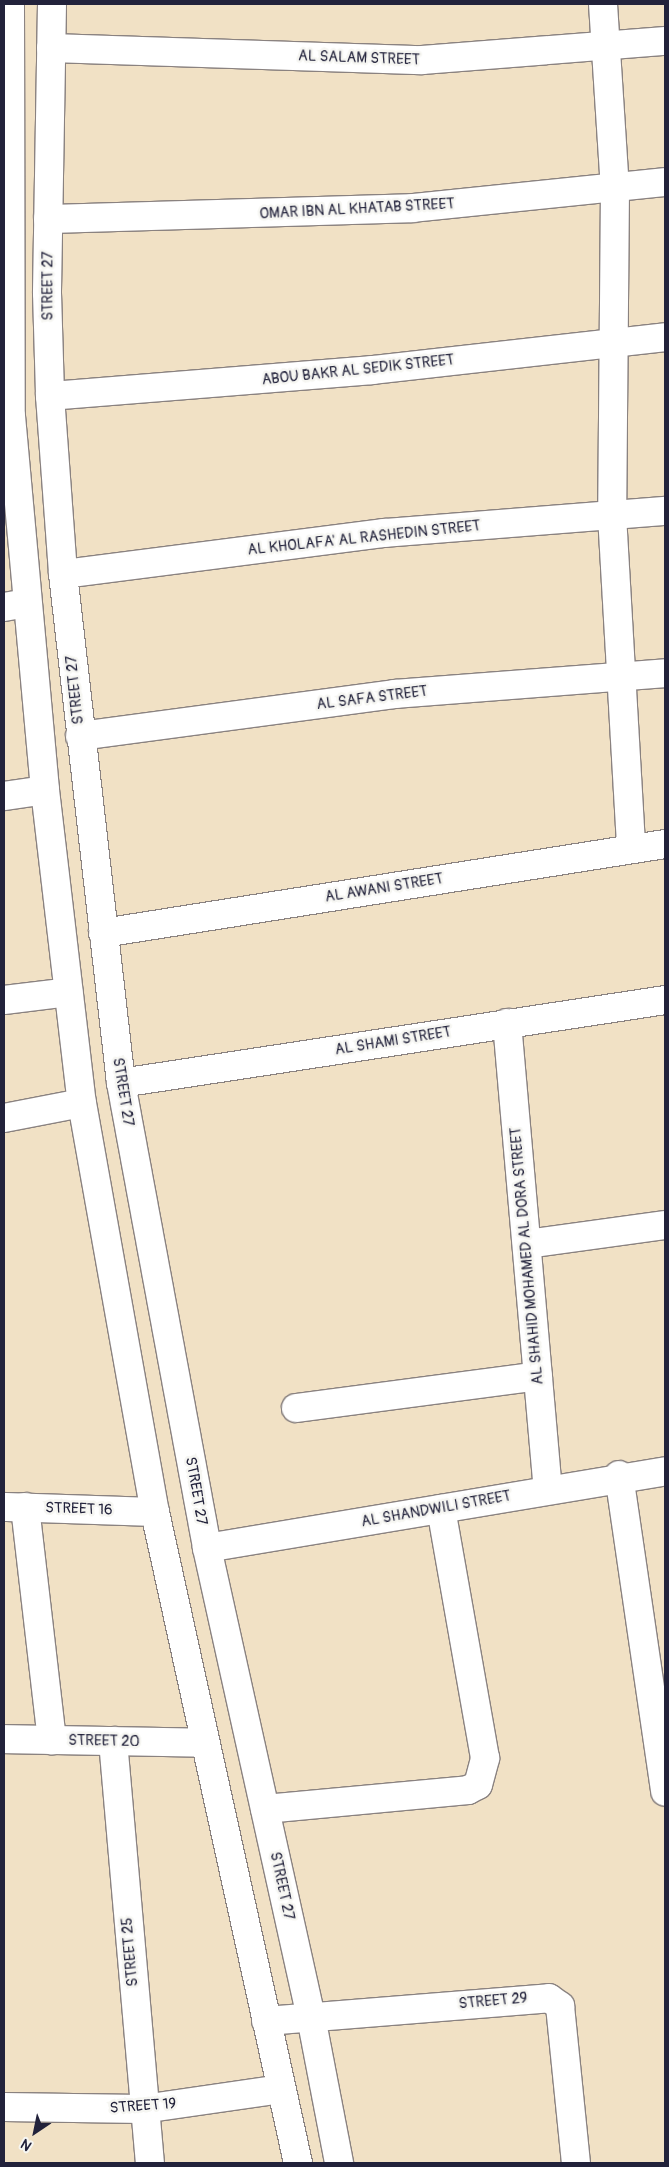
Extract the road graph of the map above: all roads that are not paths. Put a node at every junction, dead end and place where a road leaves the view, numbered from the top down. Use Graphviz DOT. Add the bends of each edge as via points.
graph roads {
  1 [pos="10,4"];
  2 [pos="52,4"];
  3 [pos="603,4"];
  4 [pos="665,41"];
  5 [pos="52,48"];
  6 [pos="606,48"];
  7 [pos="665,182"];
  8 [pos="615,188"];
  9 [pos="48,219"];
  10 [pos="665,337"];
  11 [pos="612,343"];
  12 [pos="50,396"];
  13 [pos="7,417"];
  14 [pos="665,511"];
  15 [pos="612,515"];
  16 [pos="63,574"];
  17 [pos="16,605"];
  18 [pos="665,673"];
  19 [pos="619,676"];
  20 [pos="80,736"];
  21 [pos="45,790"];
  22 [pos="4,796"];
  23 [pos="665,844"];
  24 [pos="631,848"];
  25 [pos="97,898"];
  26 [pos="58,900"];
  27 [pos="103,933"];
  28 [pos="69,992"];
  29 [pos="4,1000"];
  30 [pos="665,1000"];
  31 [pos="507,1023"];
  32 [pos="121,1083"];
  33 [pos="82,1103"];
  34 [pos="4,1118"];
  35 [pos="665,1225"];
  36 [pos="526,1244"];
  37 [pos="538,1376"];
  38 [pos="296,1408"];
  39 [pos="665,1471"];
  40 [pos="619,1475"];
  41 [pos="548,1488"];
  42 [pos="14,1507"];
  43 [pos="441,1509"];
  44 [pos="155,1512"];
  45 [pos="207,1548"];
  46 [pos="4,1739"];
  47 [pos="52,1740"];
  48 [pos="113,1741"];
  49 [pos="204,1743"];
  50 [pos="665,1792"];
  51 [pos="266,1809"];
  52 [pos="311,2017"];
  53 [pos="266,2022"];
  54 [pos="281,2089"];
  55 [pos="4,2107"];
  56 [pos="143,2109"];
  57 [pos="150,2163"];
  58 [pos="298,2163"];
  59 [pos="339,2163"];
  60 [pos="576,2163"];
  1 -- 13 [label="street"];
  2 -- 5 [label="street, STREET 27"];
  3 -- 6 [label="street"];
  4 -- 6 [label="street, AL SALAM STREET"];
  5 -- 6 [label="street, AL SALAM STREET" via="422,60"];
  5 -- 9 [label="street, STREET 27"];
  6 -- 8 [label="street"];
  7 -- 8 [label="street, OMAR IBN AL KHATAB STREET"];
  8 -- 9 [label="street, OMAR IBN AL KHATAB STREET" via="413,208"];
  8 -- 11 [label="street"];
  9 -- 12 [label="street, STREET 27"];
  10 -- 11 [label="street, ABOU BAKR AL SEDIK STREET"];
  11 -- 12 [label="street, ABOU BAKR AL SEDIK STREET" via="372,370"];
  11 -- 15 [label="street"];
  12 -- 16 [label="street, STREET 27"];
  13 -- 17 [label="street"];
  14 -- 15 [label="street, AL KHOLAFA' AL RASHEDIN STREET"];
  15 -- 16 [label="street, AL KHOLAFA' AL RASHEDIN STREET" via="384,533"];
  15 -- 19 [label="street"];
  16 -- 20 [label="street, STREET 27"];
  17 -- 21 [label="street"];
  18 -- 19 [label="street, AL SAFA STREET"];
  19 -- 20 [label="street, AL SAFA STREET" via="395,694"];
  19 -- 24 [label="street"];
  20 -- 25 [label="street, STREET 27"];
  21 -- 22 [label="street"];
  21 -- 26 [label="street"];
  23 -- 24 [label="street, AL AWANI STREET"];
  24 -- 27 [label="street, AL AWANI STREET"];
  25 -- 26 [label="street"];
  25 -- 27 [label="street, STREET 27"];
  26 -- 28 [label="street"];
  27 -- 32 [label="street, STREET 27"];
  28 -- 29 [label="street"];
  28 -- 33 [label="street"];
  30 -- 31 [label="street, AL SHAMI STREET"];
  31 -- 32 [label="street, AL SHAMI STREET"];
  31 -- 36 [label="street, AL SHAHID MOHAMED AL DORA STREET"];
  32 -- 45 [label="street, STREET 27"];
  33 -- 34 [label="street"];
  33 -- 44 [label="street"];
  35 -- 36 [label="street"];
  36 -- 37 [label="street, AL SHAHID MOHAMED AL DORA STREET"];
  37 -- 38 [label="street"];
  37 -- 41 [label="street, AL SHAHID MOHAMED AL DORA STREET"];
  39 -- 40 [label="street, AL SHANDWILI STREET"];
  40 -- 41 [label="street, AL SHANDWILI STREET"];
  40 -- 50 [label="street"];
  41 -- 43 [label="street, AL SHANDWILI STREET"];
  42 -- 44 [label="street, STREET 16"];
  42 -- 47 [label="street"];
  43 -- 45 [label="street, AL SHANDWILI STREET"];
  43 -- 51 [label="street" via="486,1758 478,1784 468,1790"];
  44 -- 49 [label="street"];
  45 -- 51 [label="street, STREET 27"];
  46 -- 47 [label="street, STREET 20"];
  47 -- 48 [label="street, STREET 20"];
  48 -- 49 [label="street, STREET 20"];
  48 -- 56 [label="street, STREET 25"];
  49 -- 53 [label="street"];
  51 -- 52 [label="street, STREET 27"];
  52 -- 53 [label="street, STREET 29"];
  52 -- 59 [label="street, STREET 27"];
  52 -- 60 [label="street, STREET 29" via="549,1998 560,2006"];
  53 -- 54 [label="street"];
  54 -- 56 [label="street, STREET 19"];
  54 -- 58 [label="street"];
  55 -- 56 [label="street, STREET 19"];
  56 -- 57 [label="street, STREET 25"];
}
